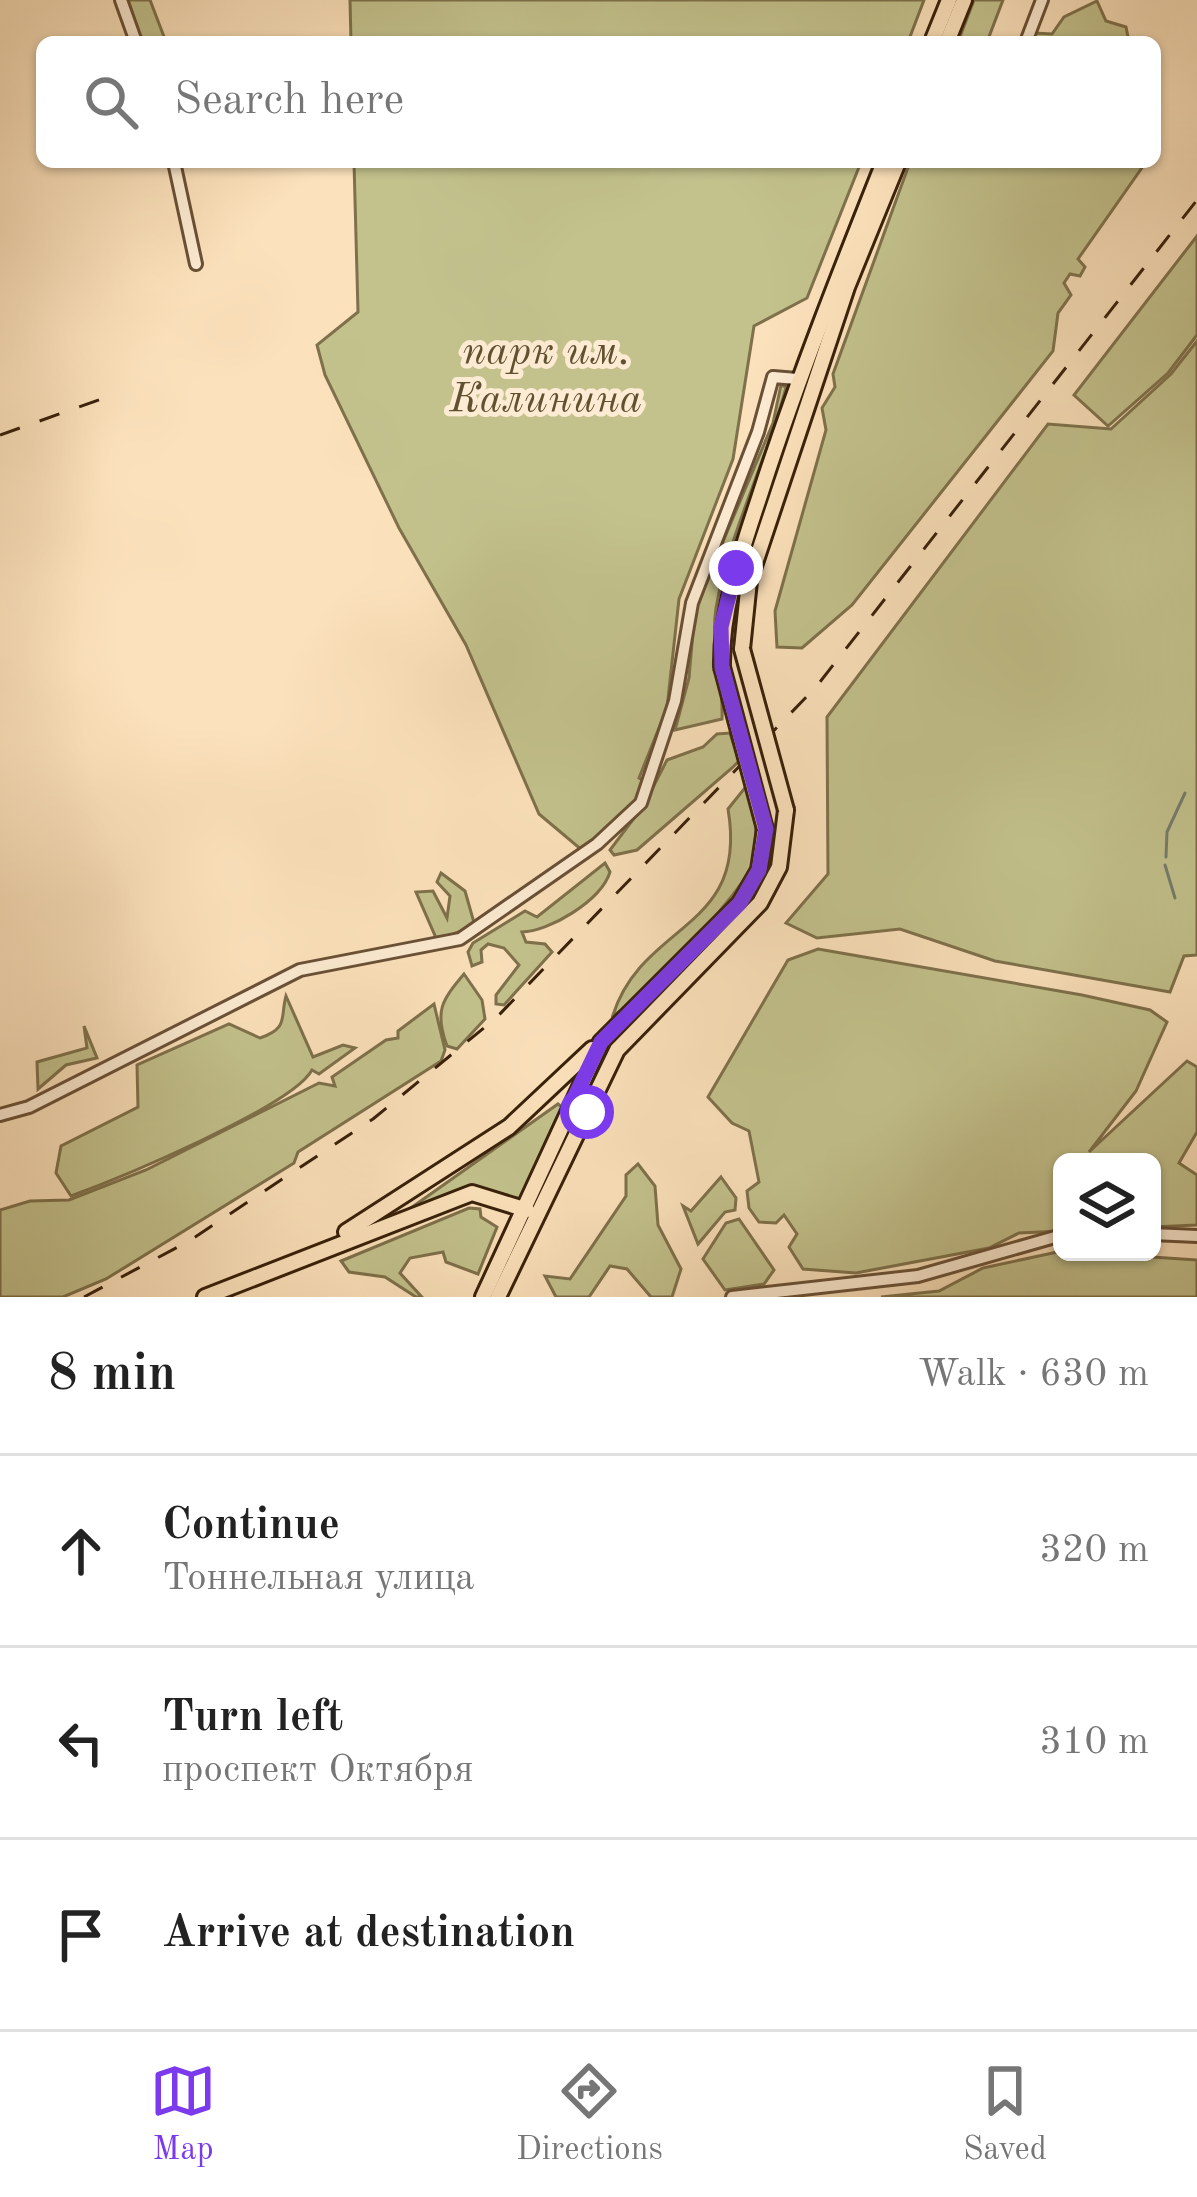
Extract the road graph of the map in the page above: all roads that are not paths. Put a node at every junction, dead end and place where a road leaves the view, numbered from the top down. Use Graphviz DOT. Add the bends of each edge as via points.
graph roads {
  1 [pos="121,0"];
  2 [pos="949,0"];
  3 [pos="964,0"];
  4 [pos="1042,0"];
  5 [pos="134,36"];
  6 [pos="934,36"];
  7 [pos="949,36"];
  8 [pos="1028,36"];
  9 [pos="176,168"];
  10 [pos="882,168"];
  11 [pos="896,168"];
  12 [pos="196,265"];
  13 [pos="797,380"];
  14 [pos="601,1042"];
  15 [pos="544,1094"];
  16 [pos="575,1096"];
  17 [pos="590,1106"];
  18 [pos="0,1115"];
  19 [pos="530,1212"];
  20 [pos="1161,1234"];
  21 [pos="1197,1236"];
  22 [pos="1053,1238"];
  23 [pos="323,1247"];
  24 [pos="205,1297"];
  25 [pos="483,1297"];
  26 [pos="498,1297"];
  27 [pos="731,1297"];
  1 -- 5 [label="street"];
  2 -- 6 [label="main road"];
  3 -- 7 [label="main road"];
  4 -- 8 [label="street"];
  9 -- 12 [label="street"];
  10 -- 13 [label="main road"];
  11 -- 17 [label="main road, bridge" via="749,580 742,649 786,810 779,867 760,903 617,1050"];
  13 -- 14 [label="main road, bridge" via="721,627 722,667 766,829 759,870 740,903"];
  13 -- 18 [label="street" via="772,377 692,603 675,701 641,803 597,844 460,939 300,970"];
  14 -- 15 [label="main road"];
  14 -- 16 [label="main road"];
  15 -- 16 [label="main road"];
  15 -- 23 [label="main road" via="454,1168"];
  16 -- 17 [label="main road"];
  16 -- 19 [label="main road"];
  17 -- 19 [label="main road"];
  19 -- 23 [label="main road" via="472,1193"];
  19 -- 25 [label="main road"];
  19 -- 26 [label="main road"];
  20 -- 21 [label="street"];
  22 -- 27 [label="street" via="918,1276"];
  23 -- 24 [label="main road"];
}
